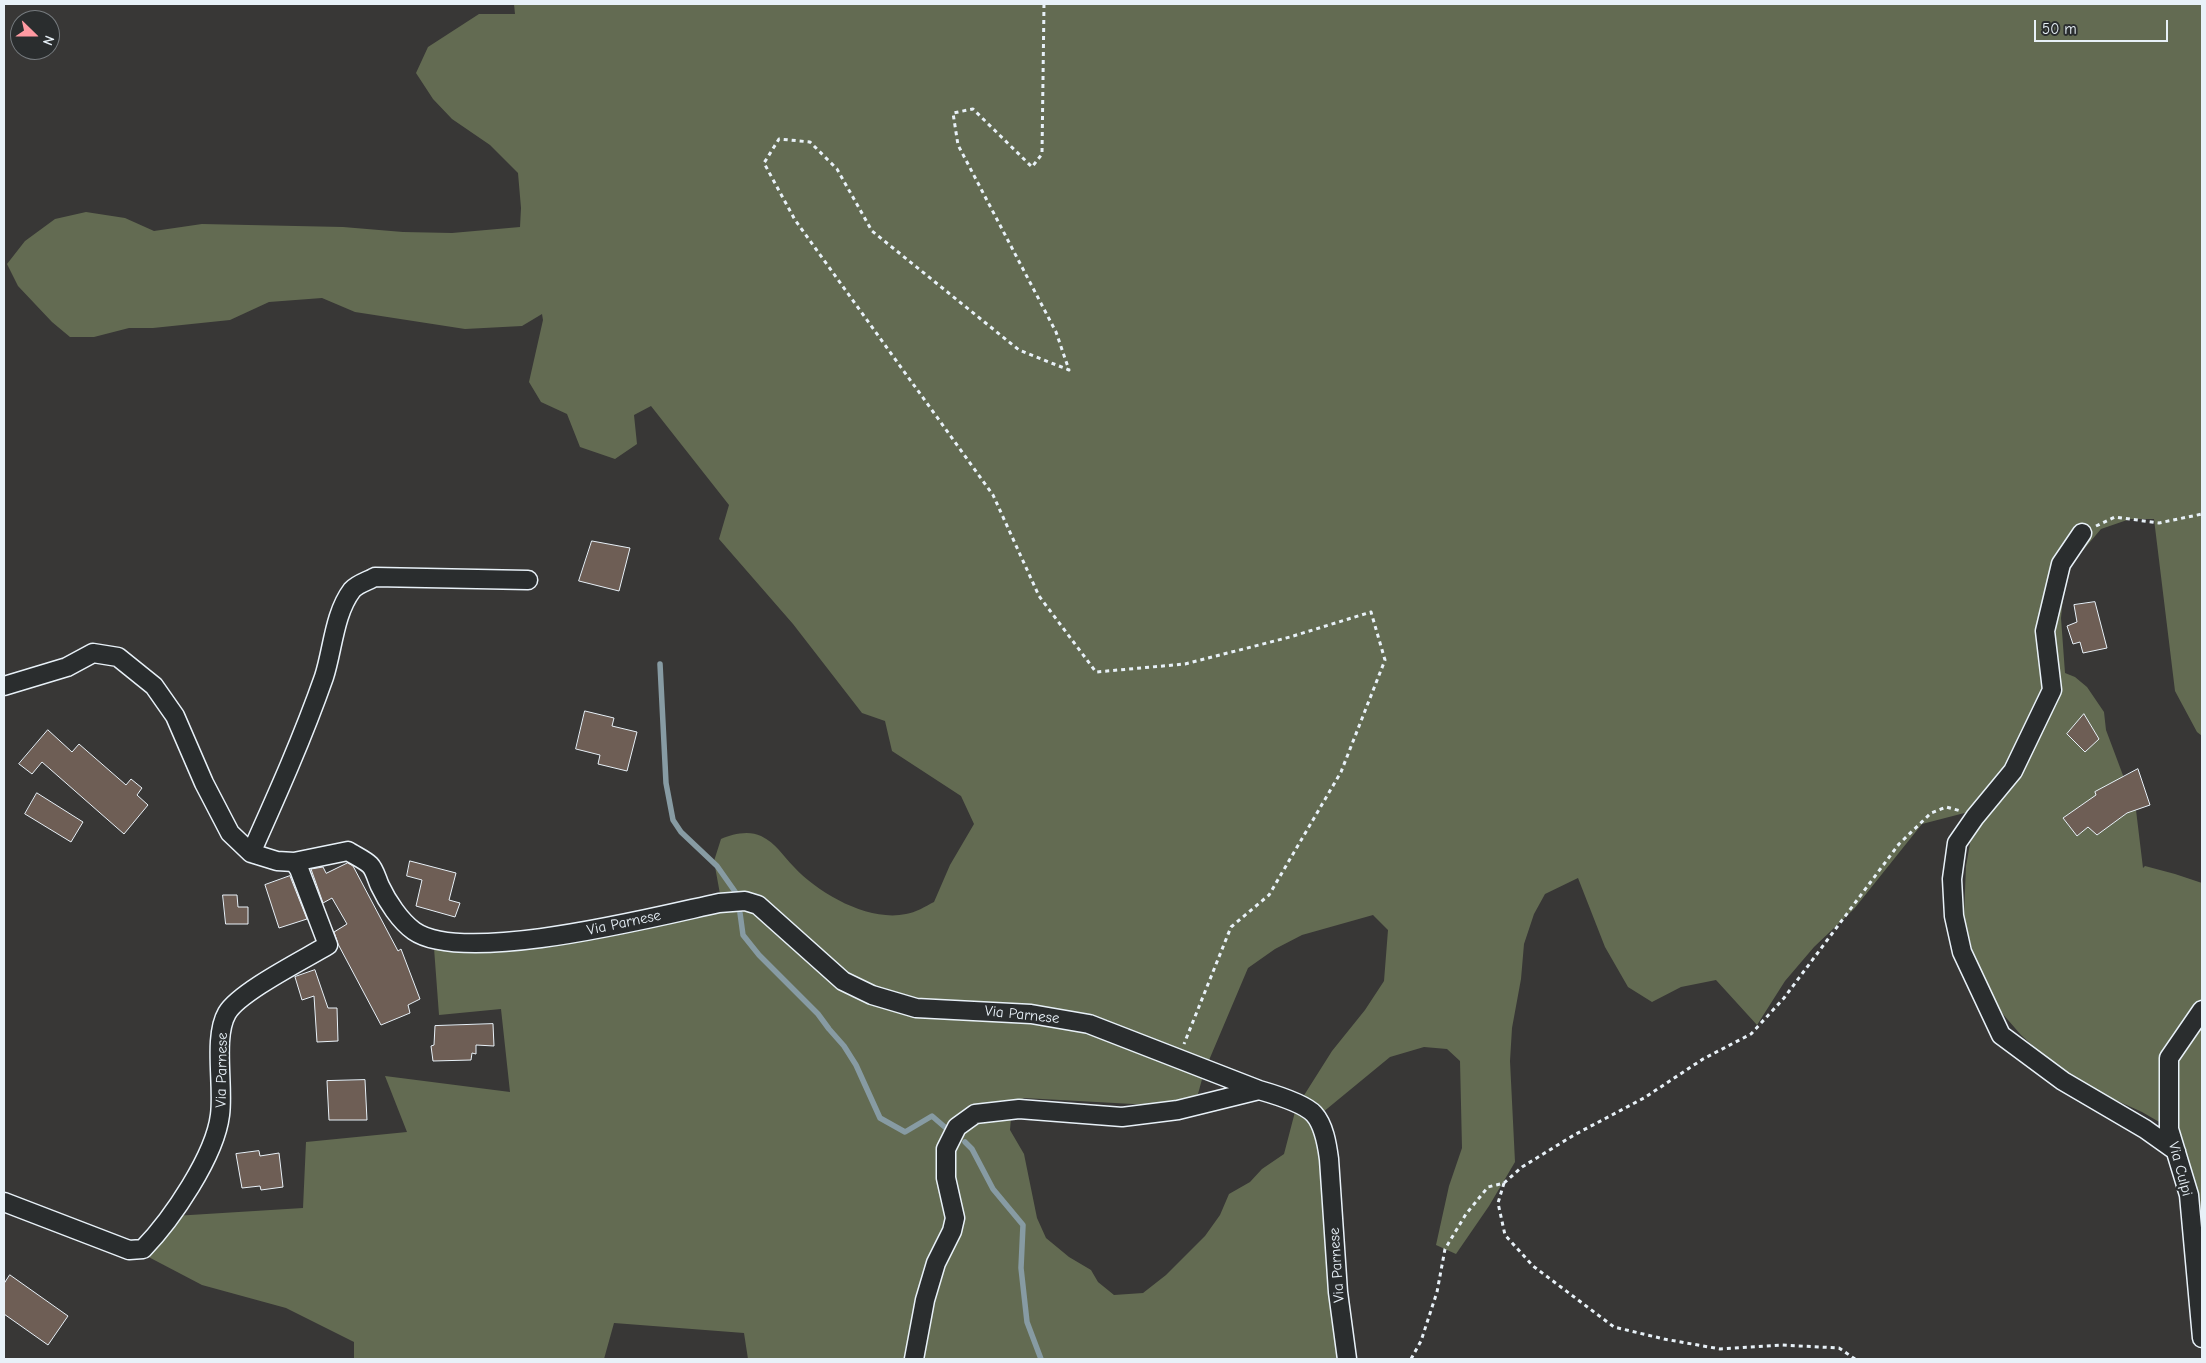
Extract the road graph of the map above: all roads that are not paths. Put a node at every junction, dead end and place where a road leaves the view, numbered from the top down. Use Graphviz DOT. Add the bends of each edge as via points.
graph roads {
  1 [pos="2082,533"];
  2 [pos="528,580"];
  3 [pos="4,686"];
  4 [pos="251,853"];
  5 [pos="294,862"];
  6 [pos="2202,1010"];
  7 [pos="1259,1090"];
  8 [pos="2176,1151"];
  9 [pos="4,1202"];
  10 [pos="2202,1338"];
  11 [pos="914,1359"];
  12 [pos="1347,1359"];
  1 -- 8 [label="street" via="2061,564 2045,631 2052,690 2013,770 1958,843 1952,879 1954,916 1962,952 2001,1035 2063,1081 2145,1128"];
  2 -- 4 [label="street" via="375,577 353,589 340,613 330,658 309,719"];
  3 -- 4 [label="street" via="67,667 93,653 118,657 154,686 169,708 230,833"];
  4 -- 5 [label="street"];
  5 -- 7 [label="street, Via Parnese" via="348,851 370,865 381,889 414,931 431,939 464,944 552,938 719,902 744,901 758,905 843,981 872,996 916,1008 1031,1014 1089,1024"];
  5 -- 9 [label="street, Via Parnese" via="328,945 238,999 227,1013 221,1030 220,1115 213,1144 159,1233 143,1249 129,1250"];
  6 -- 8 [label="street, Via Culpi" via="2168,1058 2169,1128"];
  7 -- 11 [label="street" via="1178,1110 1122,1116 1019,1109 974,1114 956,1128 946,1149 946,1178 955,1218 936,1262"];
  7 -- 12 [label="street, Via Parnese" via="1287,1099 1314,1114 1326,1137 1338,1292"];
  8 -- 10 [label="street, Via Culpi" via="2189,1195"];
}
